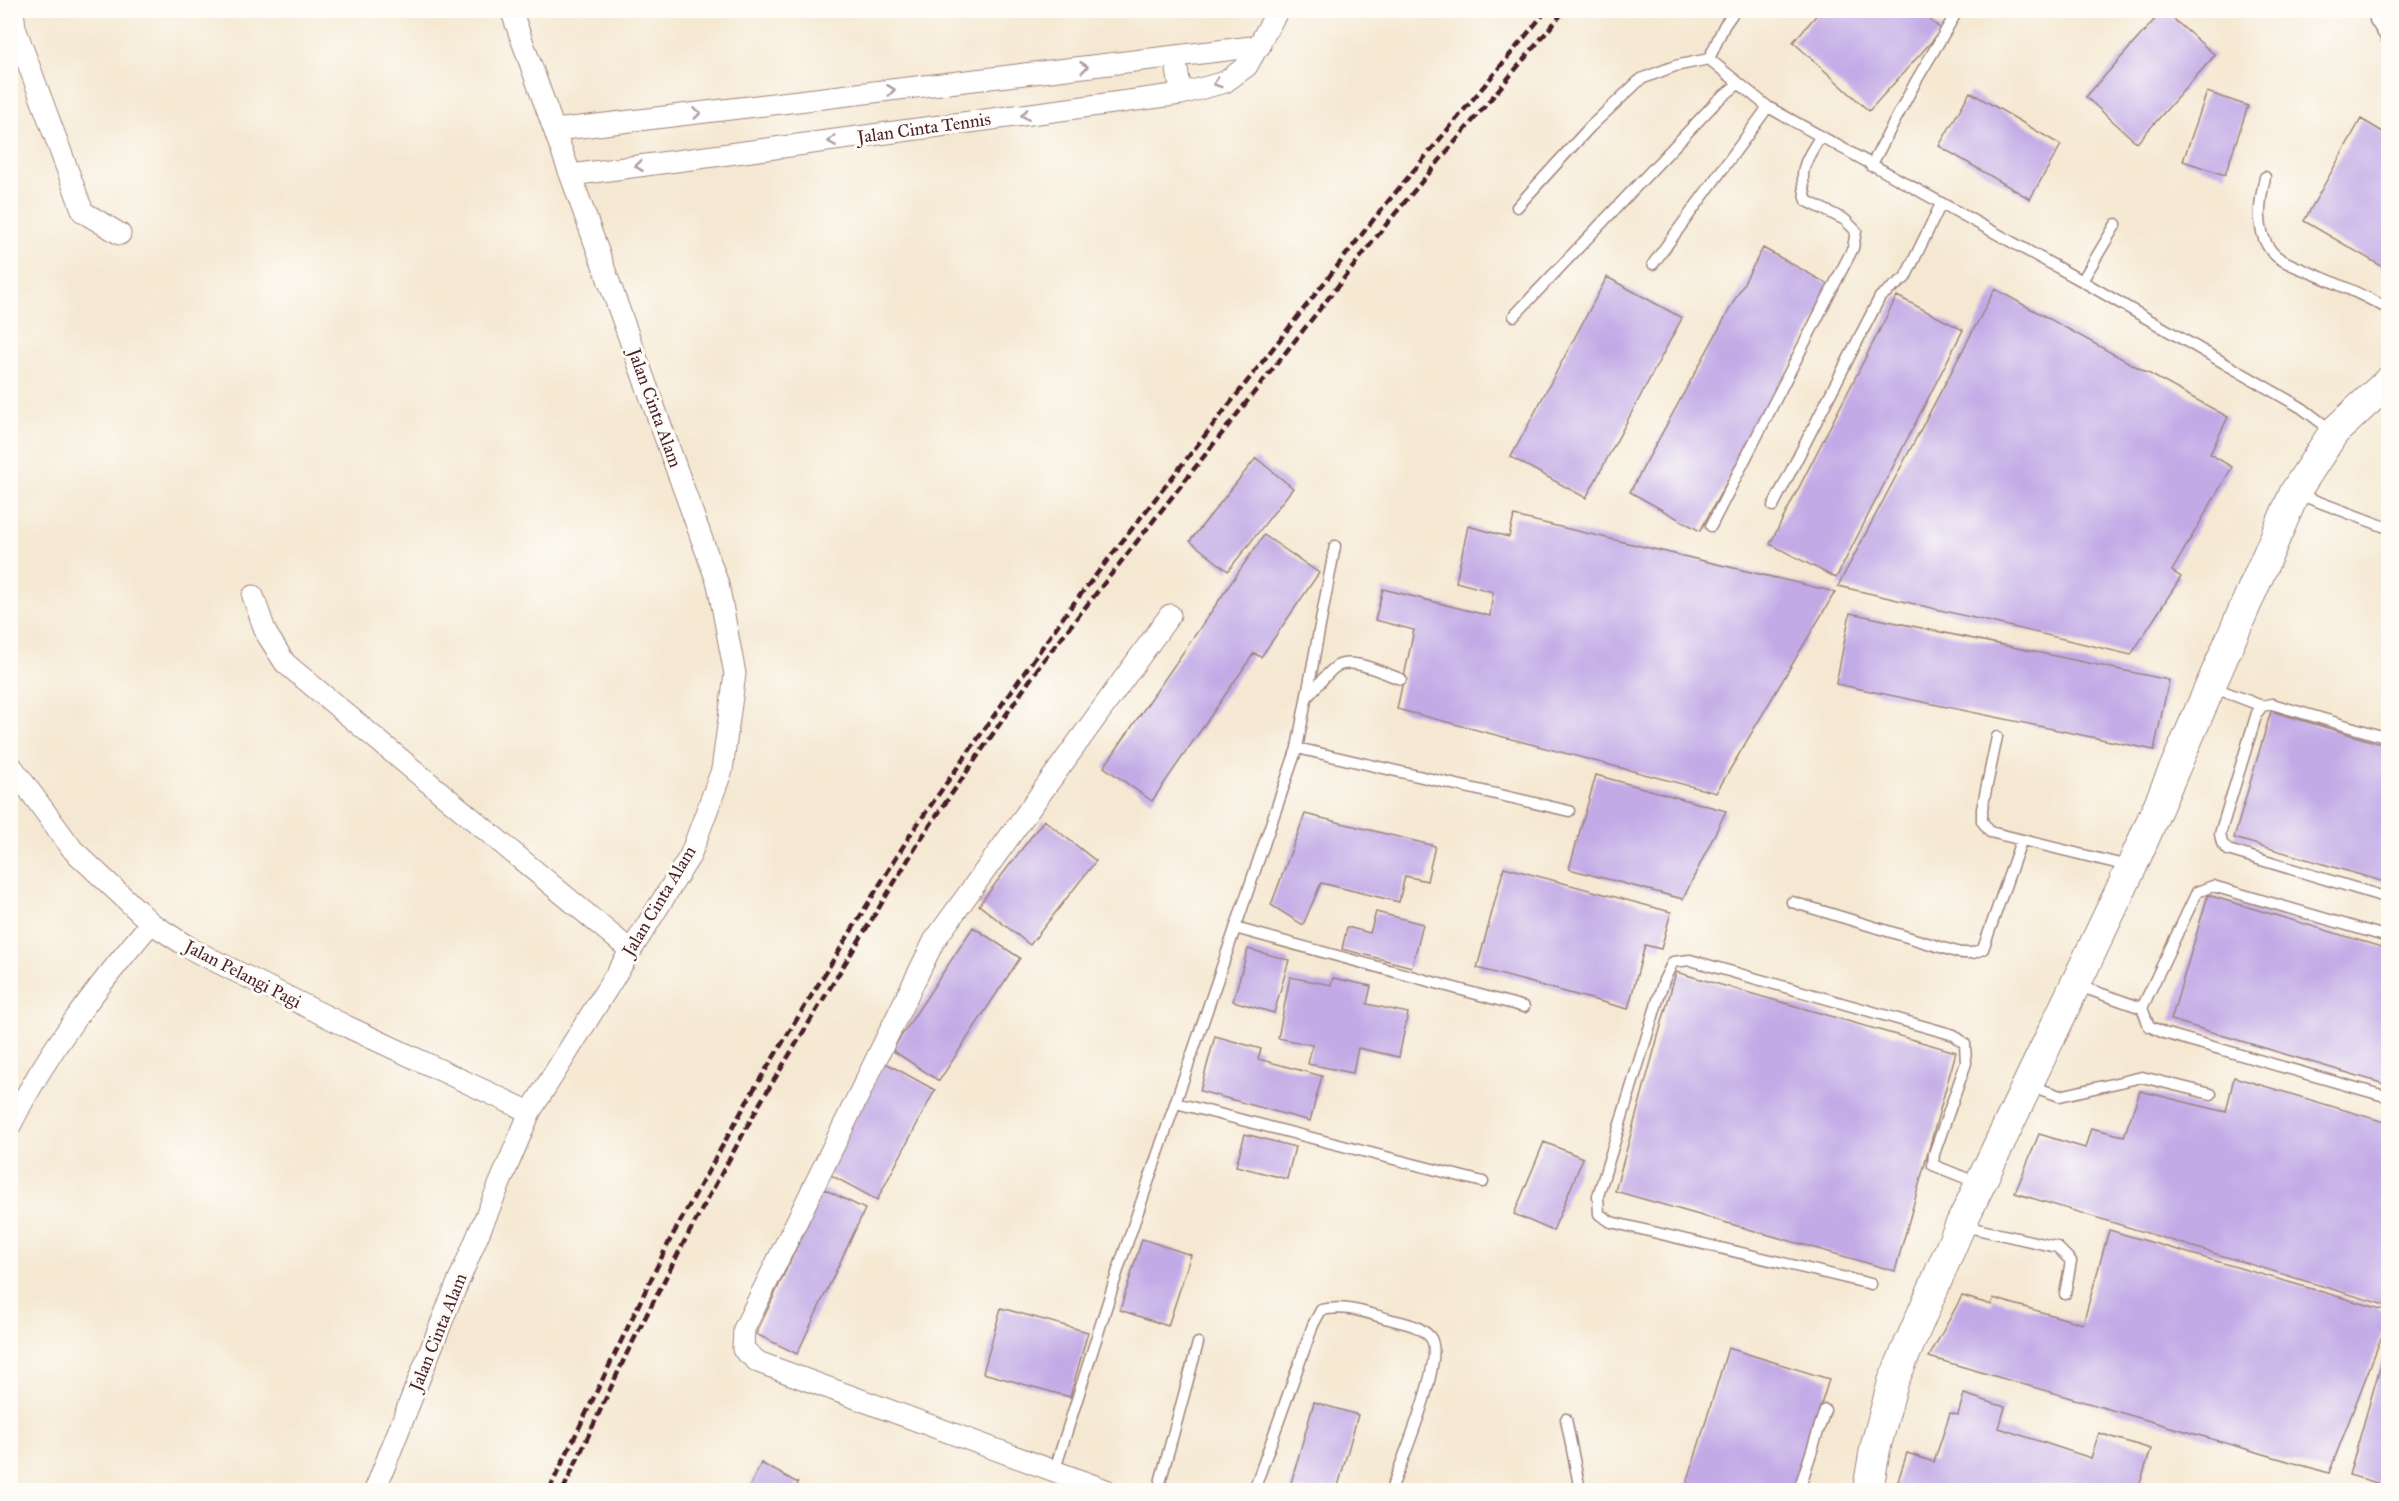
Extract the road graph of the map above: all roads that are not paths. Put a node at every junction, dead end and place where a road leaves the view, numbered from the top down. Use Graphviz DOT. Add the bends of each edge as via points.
graph roads {
  1 [pos="14,10"];
  2 [pos="511,10"];
  3 [pos="1278,10"];
  4 [pos="1735,10"];
  5 [pos="1958,10"];
  6 [pos="2375,10"];
  7 [pos="2388,41"];
  8 [pos="1260,46"];
  9 [pos="1175,56"];
  10 [pos="1709,59"];
  11 [pos="1738,84"];
  12 [pos="1180,94"];
  13 [pos="1767,107"];
  14 [pos="555,130"];
  15 [pos="1820,137"];
  16 [pos="1871,166"];
  17 [pos="571,175"];
  18 [pos="2265,177"];
  19 [pos="1941,204"];
  20 [pos="1517,207"];
  21 [pos="2115,224"];
  22 [pos="120,234"];
  23 [pos="1653,264"];
  24 [pos="2082,281"];
  25 [pos="2388,309"];
  26 [pos="1514,316"];
  27 [pos="2388,382"];
  28 [pos="2334,432"];
  29 [pos="2295,492"];
  30 [pos="1773,506"];
  31 [pos="1711,526"];
  32 [pos="2388,528"];
  33 [pos="1335,546"];
  34 [pos="253,596"];
  35 [pos="1170,615"];
  36 [pos="1401,679"];
  37 [pos="2210,687"];
  38 [pos="1308,696"];
  39 [pos="2262,706"];
  40 [pos="1997,737"];
  41 [pos="2388,738"];
  42 [pos="1297,748"];
  43 [pos="10,764"];
  44 [pos="1569,811"];
  45 [pos="2021,841"];
  46 [pos="2132,866"];
  47 [pos="2388,897"];
  48 [pos="1792,902"];
  49 [pos="151,923"];
  50 [pos="1235,928"];
  51 [pos="2388,937"];
  52 [pos="630,950"];
  53 [pos="2076,985"];
  54 [pos="1524,1007"];
  55 [pos="2142,1008"];
  56 [pos="2028,1085"];
  57 [pos="2211,1094"];
  58 [pos="2388,1097"];
  59 [pos="1176,1104"];
  60 [pos="530,1112"];
  61 [pos="10,1126"];
  62 [pos="1483,1182"];
  63 [pos="1981,1184"];
  64 [pos="1960,1226"];
  65 [pos="1870,1284"];
  66 [pos="2065,1294"];
  67 [pos="1198,1343"];
  68 [pos="1825,1410"];
  69 [pos="1566,1419"];
  70 [pos="1053,1472"];
  71 [pos="375,1491"];
  72 [pos="1106,1491"];
  73 [pos="1158,1491"];
  74 [pos="1254,1491"];
  75 [pos="1391,1491"];
  76 [pos="1580,1491"];
  77 [pos="1799,1491"];
  78 [pos="1868,1491"];
  1 -- 22 [label="street" via="15,28 83,212"];
  2 -- 14 [label="street, Jalan Cinta Alam"];
  3 -- 8 [label="street, Jalan Cinta Tennis"];
  4 -- 10 [label="lane"];
  5 -- 16 [label="lane"];
  6 -- 7 [label="lane" via="2375,20"];
  8 -- 9 [label="street"];
  8 -- 12 [label="street, Jalan Cinta Tennis, one-way" via="1246,66 1225,82"];
  9 -- 12 [label="street"];
  14 -- 9 [label="street, one-way"];
  10 -- 11 [label="lane"];
  10 -- 20 [label="lane" via="1641,79 1590,127"];
  11 -- 13 [label="lane"];
  11 -- 26 [label="lane" via="1717,101"];
  12 -- 17 [label="street, Jalan Cinta Tennis, one-way"];
  13 -- 15 [label="lane"];
  13 -- 23 [label="lane"];
  14 -- 17 [label="street, Jalan Cinta Alam"];
  15 -- 16 [label="lane"];
  15 -- 31 [label="lane" via="1804,163 1800,179 1807,201 1845,220 1856,231 1853,248"];
  16 -- 19 [label="lane"];
  17 -- 52 [label="street, Jalan Cinta Alam" via="718,584 735,674 722,770 690,856"];
  18 -- 25 [label="lane" via="2260,223 2276,255"];
  19 -- 24 [label="lane"];
  19 -- 30 [label="lane" via="1905,278 1880,297"];
  21 -- 24 [label="lane"];
  24 -- 28 [label="lane" via="2302,408"];
  27 -- 28 [label="street"];
  28 -- 29 [label="street"];
  29 -- 32 [label="lane"];
  29 -- 37 [label="street"];
  33 -- 38 [label="lane"];
  34 -- 52 [label="street" via="266,633 285,663"];
  35 -- 70 [label="street" via="934,941 744,1329 743,1349 758,1362"];
  36 -- 38 [label="lane" via="1352,663 1343,664 1336,666"];
  37 -- 39 [label="lane"];
  37 -- 46 [label="street"];
  38 -- 42 [label="lane"];
  39 -- 41 [label="lane" via="2272,704"];
  39 -- 47 [label="lane" via="2220,834 2222,843 2228,850"];
  40 -- 45 [label="lane" via="1982,821 1990,832"];
  42 -- 44 [label="lane"];
  42 -- 50 [label="lane"];
  43 -- 49 [label="street, Jalan Pelangi Pagi" via="73,850"];
  45 -- 46 [label="lane"];
  45 -- 48 [label="lane" via="1983,949 1973,953 1960,953"];
  46 -- 53 [label="street"];
  49 -- 60 [label="street, Jalan Pelangi Pagi" via="193,950"];
  49 -- 61 [label="street" via="89,997 24,1097"];
  50 -- 54 [label="lane"];
  50 -- 59 [label="lane"];
  51 -- 55 [label="lane" via="2213,886 2205,888 2197,892"];
  52 -- 60 [label="street, Jalan Cinta Alam"];
  53 -- 55 [label="lane"];
  53 -- 56 [label="street"];
  55 -- 58 [label="lane" via="2149,1026 2164,1033"];
  56 -- 57 [label="lane" via="2060,1096 2142,1077"];
  56 -- 63 [label="street"];
  59 -- 62 [label="lane"];
  59 -- 70 [label="lane"];
  60 -- 71 [label="street, Jalan Cinta Alam"];
  63 -- 64 [label="street"];
  63 -- 65 [label="lane" via="1933,1165 1966,1063 1965,1044 1954,1035 1690,960 1673,962 1664,980 1598,1196 1599,1214 1611,1221"];
  64 -- 66 [label="lane" via="2057,1247 2071,1261"];
  64 -- 78 [label="street" via="1893,1382"];
  67 -- 73 [label="lane"];
  68 -- 77 [label="lane"];
  69 -- 76 [label="lane"];
  70 -- 72 [label="street"];
  74 -- 75 [label="lane" via="1313,1325 1321,1310 1342,1306 1418,1327 1432,1338 1436,1356 1431,1377"];
}
